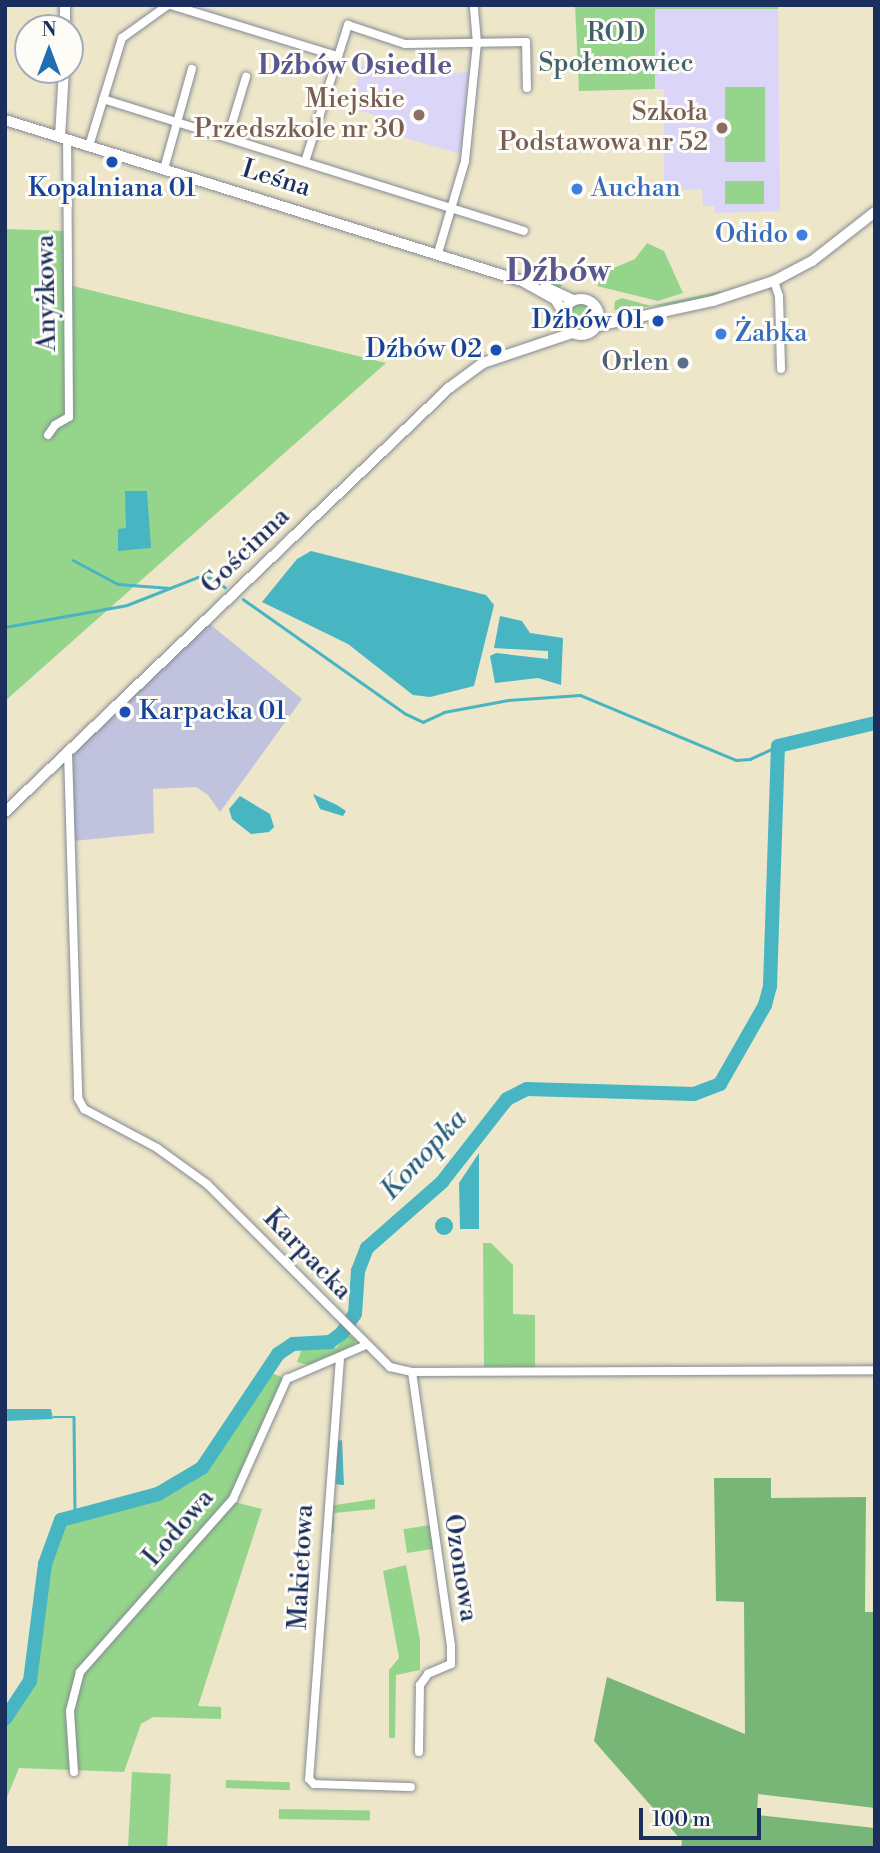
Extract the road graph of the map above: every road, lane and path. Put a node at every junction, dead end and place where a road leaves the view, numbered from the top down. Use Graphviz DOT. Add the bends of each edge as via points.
graph roads {
  1 [pos="169,5"];
  2 [pos="474,5"];
  3 [pos="477,43"];
  4 [pos="337,56"];
  5 [pos="192,69"];
  6 [pos="246,77"];
  7 [pos="64,84"];
  8 [pos="527,88"];
  9 [pos="103,99"];
  10 [pos="5,120"];
  11 [pos="177,121"];
  12 [pos="228,137"];
  13 [pos="64,138"];
  14 [pos="89,146"];
  15 [pos="305,162"];
  16 [pos="164,169"];
  17 [pos="450,208"];
  18 [pos="875,212"];
  19 [pos="524,231"];
  20 [pos="438,253"];
  21 [pos="774,281"];
  22 [pos="532,285"];
  23 [pos="573,300"];
  24 [pos="598,311"];
  25 [pos="630,316"];
  26 [pos="563,317"];
  27 [pos="597,326"];
  28 [pos="572,332"];
  29 [pos="532,344"];
  30 [pos="781,369"];
  31 [pos="48,435"];
  32 [pos="68,752"];
  33 [pos="5,811"];
  34 [pos="366,1345"];
  35 [pos="340,1358"];
  36 [pos="875,1370"];
  37 [pos="412,1372"];
  38 [pos="419,1752"];
  39 [pos="74,1772"];
  40 [pos="411,1787"];
  1 -- 4 [label="street"];
  1 -- 9 [label="street" via="122,37"];
  2 -- 3 [label="street"];
  3 -- 4 [label="street" via="405,44 348,25"];
  3 -- 8 [label="street" via="526,42"];
  3 -- 17 [label="street" via="465,161"];
  4 -- 15 [label="street"];
  5 -- 11 [label="street"];
  6 -- 12 [label="street"];
  7 -- 13 [label="main road"];
  9 -- 11 [label="street"];
  9 -- 14 [label="street"];
  10 -- 13 [label="main road, Leśna"];
  11 -- 12 [label="street"];
  11 -- 16 [label="street"];
  12 -- 15 [label="street"];
  13 -- 14 [label="main road, Leśna"];
  13 -- 31 [label="street, Anyżkowa" via="69,417"];
  14 -- 16 [label="main road, Leśna"];
  15 -- 17 [label="street"];
  16 -- 20 [label="main road, Leśna"];
  17 -- 19 [label="street"];
  17 -- 20 [label="street"];
  18 -- 21 [label="main road" via="812,261"];
  20 -- 22 [label="main road, Leśna"];
  21 -- 25 [label="main road" via="713,301"];
  21 -- 30 [label="street" via="779,296"];
  22 -- 23 [label="main road, Leśna"];
  22 -- 26 [label="main road, Leśna" via="555,299"];
  23 -- 24 [label="main road" via="590,301"];
  23 -- 26 [label="main road"];
  24 -- 25 [label="main road"];
  24 -- 27 [label="main road"];
  25 -- 27 [label="main road"];
  26 -- 28 [label="main road"];
  26 -- 29 [label="main road, Gościnna"];
  27 -- 28 [label="main road" via="586,334"];
  28 -- 29 [label="main road, Gościnna"];
  29 -- 32 [label="main road, Gościnna" via="483,363 449,387"];
  32 -- 33 [label="main road, Gościnna"];
  32 -- 34 [label="street, Karpacka" via="78,1098 84,1109 157,1148 207,1184"];
  34 -- 35 [label="street, Lodowa"];
  34 -- 37 [label="street, Karpacka" via="390,1367"];
  35 -- 39 [label="street, Lodowa" via="287,1379 233,1499 80,1672 70,1711"];
  35 -- 40 [label="street, Makietowa" via="309,1779 314,1784"];
  36 -- 37 [label="street, Karpacka"];
  37 -- 38 [label="street, Ozonowa" via="451,1646 451,1664 428,1674 420,1685"];
}
